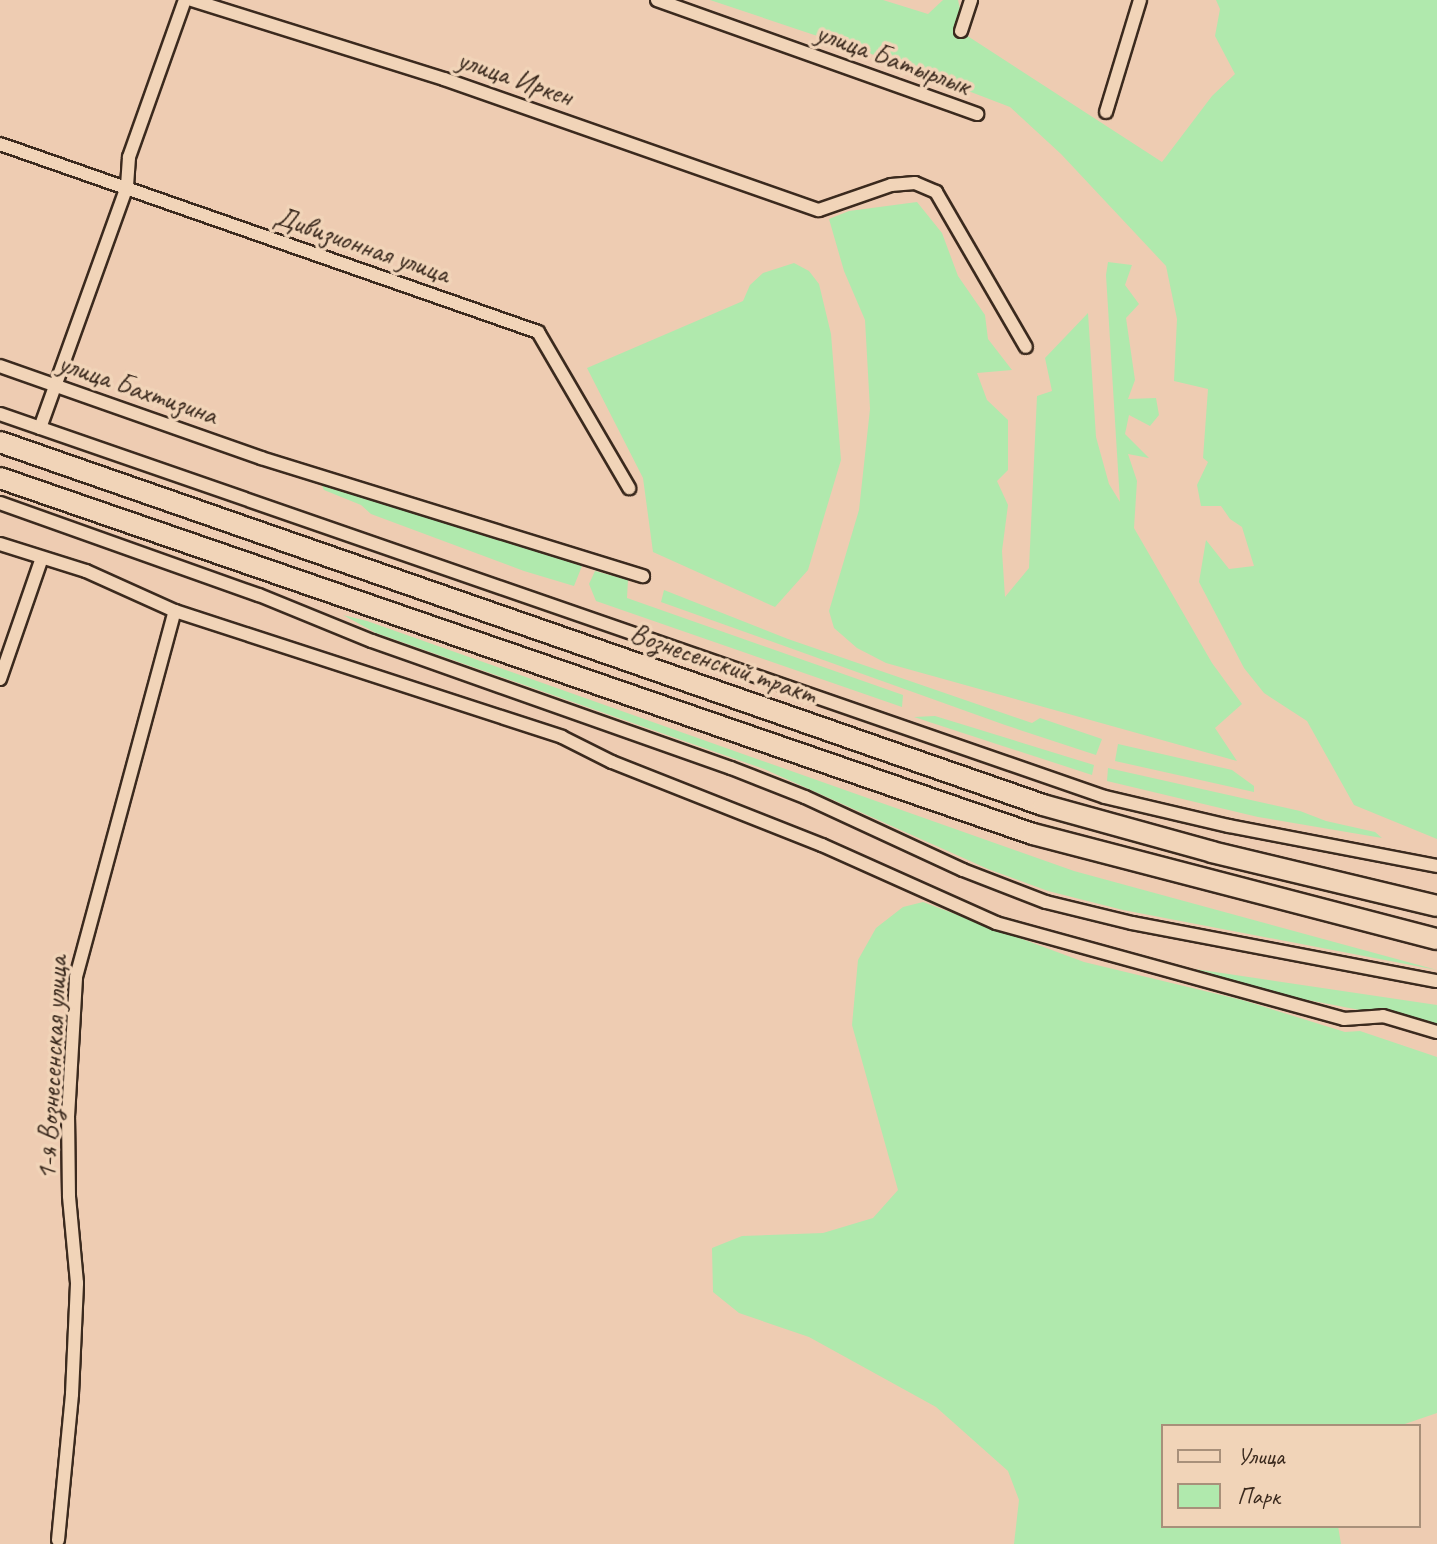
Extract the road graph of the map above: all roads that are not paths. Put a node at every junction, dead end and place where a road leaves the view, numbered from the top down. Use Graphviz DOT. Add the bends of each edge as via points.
graph roads {
  1 [pos="185,0"];
  2 [pos="192,0"];
  3 [pos="657,0"];
  4 [pos="971,0"];
  5 [pos="1140,0"];
  6 [pos="961,31"];
  7 [pos="1106,112"];
  8 [pos="977,114"];
  9 [pos="0,144"];
  10 [pos="127,186"];
  11 [pos="1026,347"];
  12 [pos="0,366"];
  13 [pos="53,385"];
  14 [pos="0,414"];
  15 [pos="40,428"];
  16 [pos="0,442"];
  17 [pos="0,478"];
  18 [pos="629,488"];
  19 [pos="0,503"];
  20 [pos="0,544"];
  21 [pos="42,558"];
  22 [pos="643,576"];
  23 [pos="175,611"];
  24 [pos="0,679"];
  25 [pos="1437,866"];
  26 [pos="1437,906"];
  27 [pos="1437,939"];
  28 [pos="1437,981"];
  29 [pos="1437,1032"];
  30 [pos="58,1540"];
  1 -- 10 [label="street" via="129,157"];
  2 -- 11 [label="street, улица Иркен" via="444,79 819,210 891,185 915,183 936,192"];
  3 -- 8 [label="street, улица Батырлык"];
  4 -- 6 [label="street"];
  5 -- 7 [label="street"];
  9 -- 10 [label="street, Дивизионная улица"];
  10 -- 13 [label="street"];
  10 -- 18 [label="street, Дивизионная улица" via="538,332"];
  12 -- 13 [label="street, улица Бахтизина"];
  13 -- 15 [label="street"];
  13 -- 22 [label="street, улица Бахтизина" via="261,458"];
  14 -- 15 [label="street"];
  15 -- 25 [label="street" via="1105,797"];
  16 -- 26 [label="main road, Вознесенский тракт" via="1043,805"];
  17 -- 27 [label="main road" via="1033,834"];
  19 -- 28 [label="street" via="731,768 1046,902"];
  20 -- 21 [label="street"];
  21 -- 23 [label="street" via="86,571"];
  21 -- 24 [label="street"];
  23 -- 29 [label="street" via="562,737 1008,927 1344,1019 1383,1016"];
  23 -- 30 [label="street, 1-я Вознесенская улица" via="76,977 68,1117 77,1283"];
}
